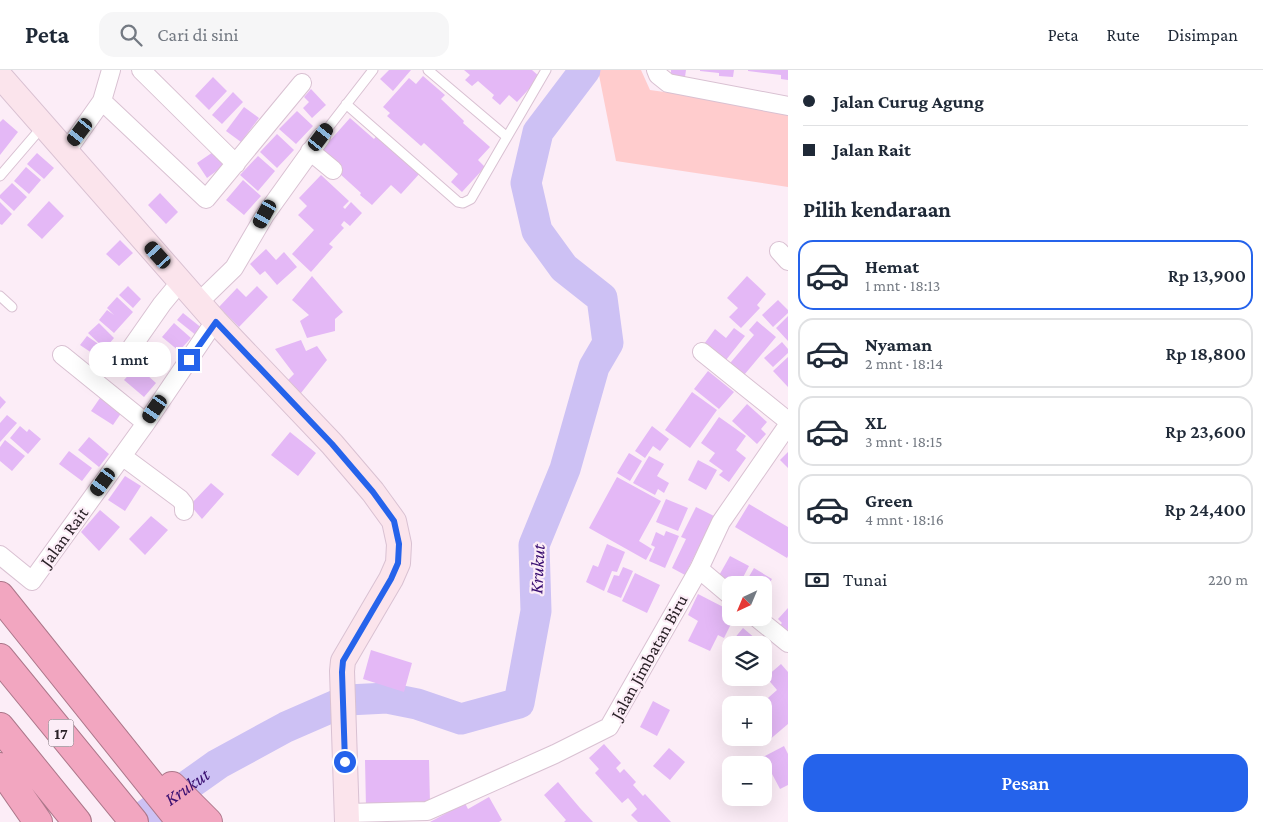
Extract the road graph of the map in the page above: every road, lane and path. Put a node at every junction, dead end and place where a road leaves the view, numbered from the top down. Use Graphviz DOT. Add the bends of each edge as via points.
graph roads {
  1 [pos="111,70"];
  2 [pos="141,70"];
  3 [pos="373,70"];
  4 [pos="428,70"];
  5 [pos="546,70"];
  6 [pos="656,70"];
  7 [pos="0,76"];
  8 [pos="302,82"];
  9 [pos="102,101"];
  10 [pos="346,104"];
  11 [pos="788,106"];
  12 [pos="42,126"];
  13 [pos="507,137"];
  14 [pos="316,144"];
  15 [pos="66,152"];
  16 [pos="236,164"];
  17 [pos="333,170"];
  18 [pos="0,176"];
  19 [pos="181,281"];
  20 [pos="0,296"];
  21 [pos="199,302"];
  22 [pos="12,307"];
  23 [pos="216,322"];
  24 [pos="702,352"];
  25 [pos="62,355"];
  26 [pos="120,364"];
  27 [pos="788,421"];
  28 [pos="146,423"];
  29 [pos="788,425"];
  30 [pos="122,456"];
  31 [pos="184,511"];
  32 [pos="0,556"];
  33 [pos="699,569"];
  34 [pos="722,588"];
  35 [pos="0,596"];
  36 [pos="767,626"];
  37 [pos="788,643"];
  38 [pos="0,658"];
  39 [pos="0,727"];
  40 [pos="0,767"];
  41 [pos="164,789"];
  42 [pos="128,815"];
  43 [pos="347,818"];
  44 [pos="38,822"];
  45 [pos="77,822"];
  46 [pos="181,822"];
  47 [pos="208,822"];
  1 -- 9 [label="street"];
  2 -- 16 [label="street"];
  3 -- 10 [label="lane"];
  4 -- 13 [label="lane"];
  5 -- 13 [label="lane"];
  6 -- 11 [label="street" via="668,83"];
  7 -- 12 [label="street"];
  8 -- 16 [label="street"];
  9 -- 15 [label="street"];
  9 -- 16 [label="street" via="206,199"];
  10 -- 13 [label="lane" via="458,202 471,199"];
  10 -- 14 [label="lane"];
  12 -- 15 [label="street"];
  12 -- 18 [label="lane"];
  14 -- 17 [label="street"];
  14 -- 21 [label="street" via="265,214 234,268"];
  15 -- 19 [label="street"];
  19 -- 21 [label="street"];
  19 -- 26 [label="street"];
  20 -- 22 [label="lane"];
  21 -- 23 [label="street"];
  23 -- 28 [label="street, Jalan Rait"];
  23 -- 43 [label="street" via="332,444 394,521 399,544 398,563 343,661"];
  24 -- 27 [label="street"];
  25 -- 28 [label="street"];
  28 -- 30 [label="street, Jalan Rait"];
  29 -- 33 [label="street, Jalan Jimbatan Biru" via="721,522"];
  30 -- 31 [label="street" via="180,499"];
  30 -- 32 [label="street, Jalan Rait" via="32,581"];
  33 -- 34 [label="street"];
  33 -- 43 [label="street, Jalan Jimbatan Biru" via="609,727 428,811"];
  35 -- 41 [label="highway"];
  36 -- 37 [label="street"];
  38 -- 42 [label="highway, 17"];
  39 -- 45 [label="highway, 17"];
  40 -- 44 [label="highway"];
  41 -- 46 [label="highway"];
  41 -- 47 [label="highway"];
}
